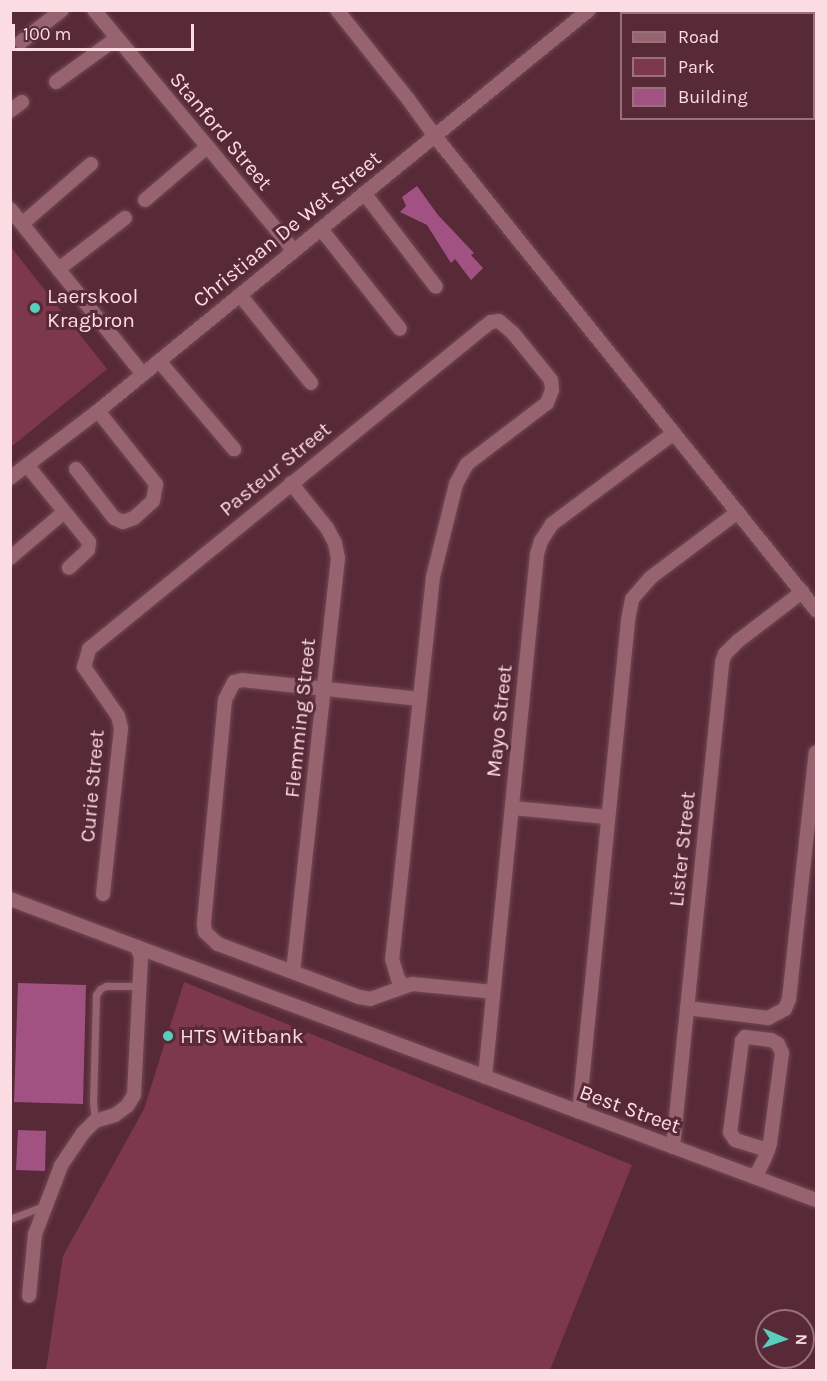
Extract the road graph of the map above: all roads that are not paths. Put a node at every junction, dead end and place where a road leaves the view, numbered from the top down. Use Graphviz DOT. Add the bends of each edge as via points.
graph roads {
  1 [pos="62,10"];
  2 [pos="94,10"];
  3 [pos="337,10"];
  4 [pos="589,10"];
  5 [pos="117,39"];
  6 [pos="21,42"];
  7 [pos="56,82"];
  8 [pos="22,102"];
  9 [pos="10,111"];
  10 [pos="434,135"];
  11 [pos="207,147"];
  12 [pos="91,164"];
  13 [pos="364,193"];
  14 [pos="145,200"];
  15 [pos="10,209"];
  16 [pos="125,218"];
  17 [pos="23,223"];
  18 [pos="321,229"];
  19 [pos="294,251"];
  20 [pos="60,268"];
  21 [pos="436,287"];
  22 [pos="240,295"];
  23 [pos="400,328"];
  24 [pos="159,361"];
  25 [pos="142,373"];
  26 [pos="311,383"];
  27 [pos="98,411"];
  28 [pos="674,433"];
  29 [pos="234,449"];
  30 [pos="27,465"];
  31 [pos="76,469"];
  32 [pos="10,478"];
  33 [pos="291,483"];
  34 [pos="64,512"];
  35 [pos="738,512"];
  36 [pos="10,558"];
  37 [pos="69,567"];
  38 [pos="802,592"];
  39 [pos="816,610"];
  40 [pos="85,657"];
  41 [pos="325,688"];
  42 [pos="420,699"];
  43 [pos="816,752"];
  44 [pos="512,808"];
  45 [pos="608,817"];
  46 [pos="103,894"];
  47 [pos="10,899"];
  48 [pos="137,947"];
  49 [pos="293,972"];
  50 [pos="403,985"];
  51 [pos="139,986"];
  52 [pos="494,992"];
  53 [pos="687,1008"];
  54 [pos="485,1077"];
  55 [pos="579,1112"];
  56 [pos="95,1121"];
  57 [pos="673,1147"];
  58 [pos="768,1150"];
  59 [pos="755,1178"];
  60 [pos="816,1200"];
  61 [pos="46,1205"];
  62 [pos="10,1219"];
  63 [pos="29,1296"];
  1 -- 6 [label="street"];
  2 -- 5 [label="street, Stanford Street"];
  3 -- 10 [label="street"];
  4 -- 10 [label="street, Christiaan De Wet Street"];
  5 -- 7 [label="street"];
  5 -- 11 [label="street, Stanford Street"];
  8 -- 9 [label="street"];
  10 -- 13 [label="street, Christiaan De Wet Street"];
  10 -- 28 [label="street"];
  11 -- 14 [label="street"];
  11 -- 19 [label="street, Stanford Street"];
  12 -- 17 [label="street"];
  13 -- 18 [label="street, Christiaan De Wet Street"];
  13 -- 21 [label="street"];
  15 -- 17 [label="street"];
  16 -- 20 [label="street"];
  17 -- 20 [label="street"];
  18 -- 19 [label="street, Christiaan De Wet Street"];
  18 -- 23 [label="street"];
  19 -- 22 [label="street, Christiaan De Wet Street"];
  20 -- 25 [label="street"];
  22 -- 24 [label="street, Christiaan De Wet Street"];
  22 -- 26 [label="street"];
  24 -- 25 [label="street, Christiaan De Wet Street"];
  24 -- 29 [label="street"];
  25 -- 27 [label="street, Christiaan De Wet Street"];
  27 -- 30 [label="street, Christiaan De Wet Street"];
  27 -- 31 [label="street" via="156,484 153,501 134,518 123,522 114,518"];
  28 -- 35 [label="street"];
  28 -- 44 [label="street, Mayo Street" via="552,524 541,541"];
  30 -- 32 [label="street, Christiaan De Wet Street"];
  30 -- 34 [label="street"];
  33 -- 40 [label="street, Pasteur Street" via="97,639"];
  33 -- 41 [label="street, Flemming Street" via="327,528 338,558"];
  33 -- 42 [label="street, Pasteur Street" via="491,322 499,321 513,333 550,380 552,390 547,403 467,464 459,476 433,577"];
  34 -- 36 [label="street"];
  34 -- 37 [label="street" via="89,542 88,550"];
  35 -- 38 [label="street"];
  35 -- 45 [label="street" via="650,579 632,599"];
  38 -- 39 [label="street"];
  38 -- 53 [label="street, Lister Street" via="738,641 722,662"];
  40 -- 46 [label="street, Curie Street" via="88,675 118,716 121,728"];
  41 -- 42 [label="street"];
  41 -- 49 [label="street, Flemming Street"];
  41 -- 49 [label="street" via="242,680 234,682 225,700 205,932 218,944"];
  42 -- 50 [label="street" via="392,959"];
  43 -- 53 [label="street" via="785,1009 768,1018"];
  44 -- 45 [label="street"];
  44 -- 52 [label="street, Mayo Street"];
  45 -- 55 [label="street"];
  47 -- 48 [label="street, Best Street"];
  48 -- 51 [label="street" via="141,957"];
  48 -- 54 [label="street, Best Street"];
  49 -- 50 [label="street" via="370,999"];
  50 -- 52 [label="street"];
  51 -- 56 [label="street" via="134,1095 115,1115"];
  51 -- 56 [label="lane" via="106,986 96,995"];
  52 -- 54 [label="street, Mayo Street"];
  53 -- 57 [label="street, Lister Street"];
  54 -- 55 [label="street, Best Street"];
  55 -- 57 [label="street, Best Street"];
  56 -- 61 [label="street" via="61,1166"];
  57 -- 59 [label="street, Best Street"];
  58 -- 58 [label="street" via="782,1053 771,1040 745,1037 730,1132 735,1140"];
  58 -- 59 [label="street"];
  59 -- 60 [label="street, Best Street"];
  61 -- 62 [label="lane"];
  61 -- 63 [label="street" via="35,1234"];
}
